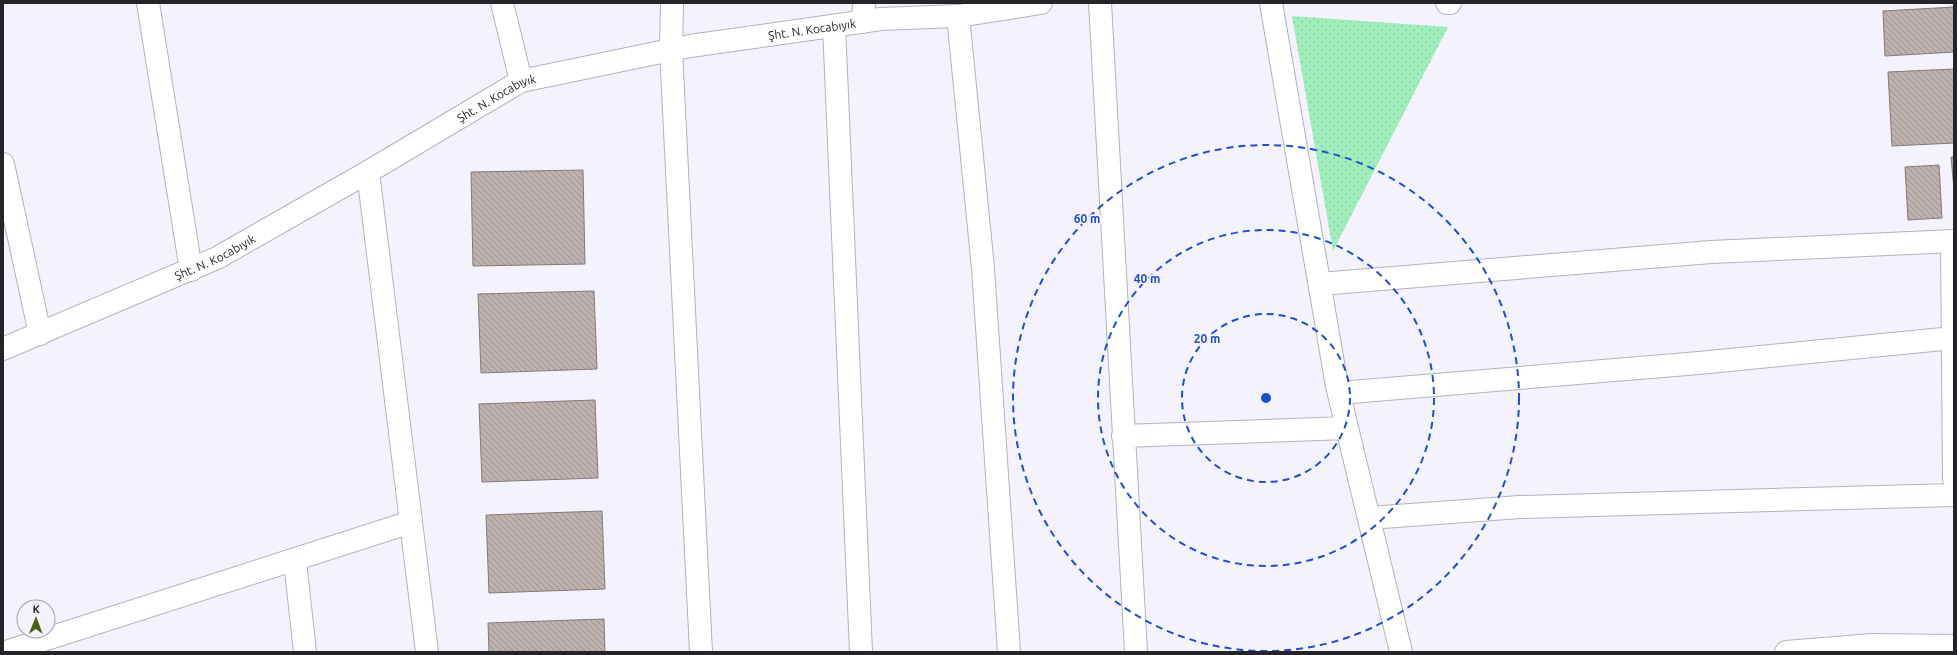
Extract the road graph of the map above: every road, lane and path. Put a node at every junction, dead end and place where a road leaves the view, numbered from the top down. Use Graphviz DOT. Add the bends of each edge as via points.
graph roads {
  1 [pos="148,3"];
  2 [pos="502,3"];
  3 [pos="672,3"];
  4 [pos="1041,3"];
  5 [pos="1100,3"];
  6 [pos="1271,3"];
  7 [pos="1447,3"];
  8 [pos="1450,3"];
  9 [pos="864,12"];
  10 [pos="958,16"];
  11 [pos="834,26"];
  12 [pos="670,50"];
  13 [pos="521,81"];
  14 [pos="3,164"];
  15 [pos="368,172"];
  16 [pos="1953,241"];
  17 [pos="191,270"];
  18 [pos="1320,284"];
  19 [pos="40,334"];
  20 [pos="1953,338"];
  21 [pos="3,349"];
  22 [pos="1339,393"];
  23 [pos="1348,428"];
  24 [pos="1123,436"];
  25 [pos="1954,479"];
  26 [pos="1954,495"];
  27 [pos="1369,518"];
  28 [pos="411,522"];
  29 [pos="295,561"];
  30 [pos="3,638"];
  31 [pos="62,643"];
  32 [pos="1954,646"];
  33 [pos="1872,649"];
  34 [pos="7,652"];
  35 [pos="305,652"];
  36 [pos="427,652"];
  37 [pos="701,652"];
  38 [pos="861,652"];
  39 [pos="1009,652"];
  40 [pos="1136,652"];
  41 [pos="1401,652"];
  42 [pos="1786,652"];
  1 -- 17 [label="street"];
  2 -- 13 [label="street"];
  3 -- 12 [label="street"];
  4 -- 10 [label="street, Şht. N. Kocabıyık"];
  5 -- 24 [label="street"];
  6 -- 18 [label="street"];
  7 -- 8 [label="street"];
  9 -- 10 [label="street, Şht. N. Kocabıyık" via="881,19"];
  9 -- 11 [label="street, Şht. N. Kocabıyık"];
  10 -- 39 [label="street" via="983,268"];
  11 -- 12 [label="street, Şht. N. Kocabıyık"];
  11 -- 38 [label="street"];
  12 -- 13 [label="street, Şht. N. Kocabıyık"];
  12 -- 37 [label="street"];
  13 -- 15 [label="street, Şht. N. Kocabıyık"];
  14 -- 19 [label="street"];
  15 -- 17 [label="street, Şht. N. Kocabıyık" via="217,258"];
  15 -- 28 [label="street"];
  16 -- 18 [label="street" via="1711,252"];
  16 -- 20 [label="street"];
  17 -- 19 [label="street, Şht. N. Kocabıyık"];
  18 -- 22 [label="street"];
  19 -- 21 [label="street, Şht. N. Kocabıyık"];
  20 -- 22 [label="street" via="1699,363"];
  20 -- 25 [label="street"];
  22 -- 23 [label="street"];
  23 -- 24 [label="street"];
  23 -- 27 [label="street"];
  24 -- 40 [label="street"];
  26 -- 27 [label="street" via="1520,507"];
  27 -- 41 [label="street"];
  28 -- 29 [label="street"];
  28 -- 36 [label="street"];
  29 -- 31 [label="street"];
  29 -- 35 [label="street"];
  30 -- 34 [label="street"];
  31 -- 34 [label="street"];
  32 -- 33 [label="street"];
  33 -- 42 [label="street"];
}
